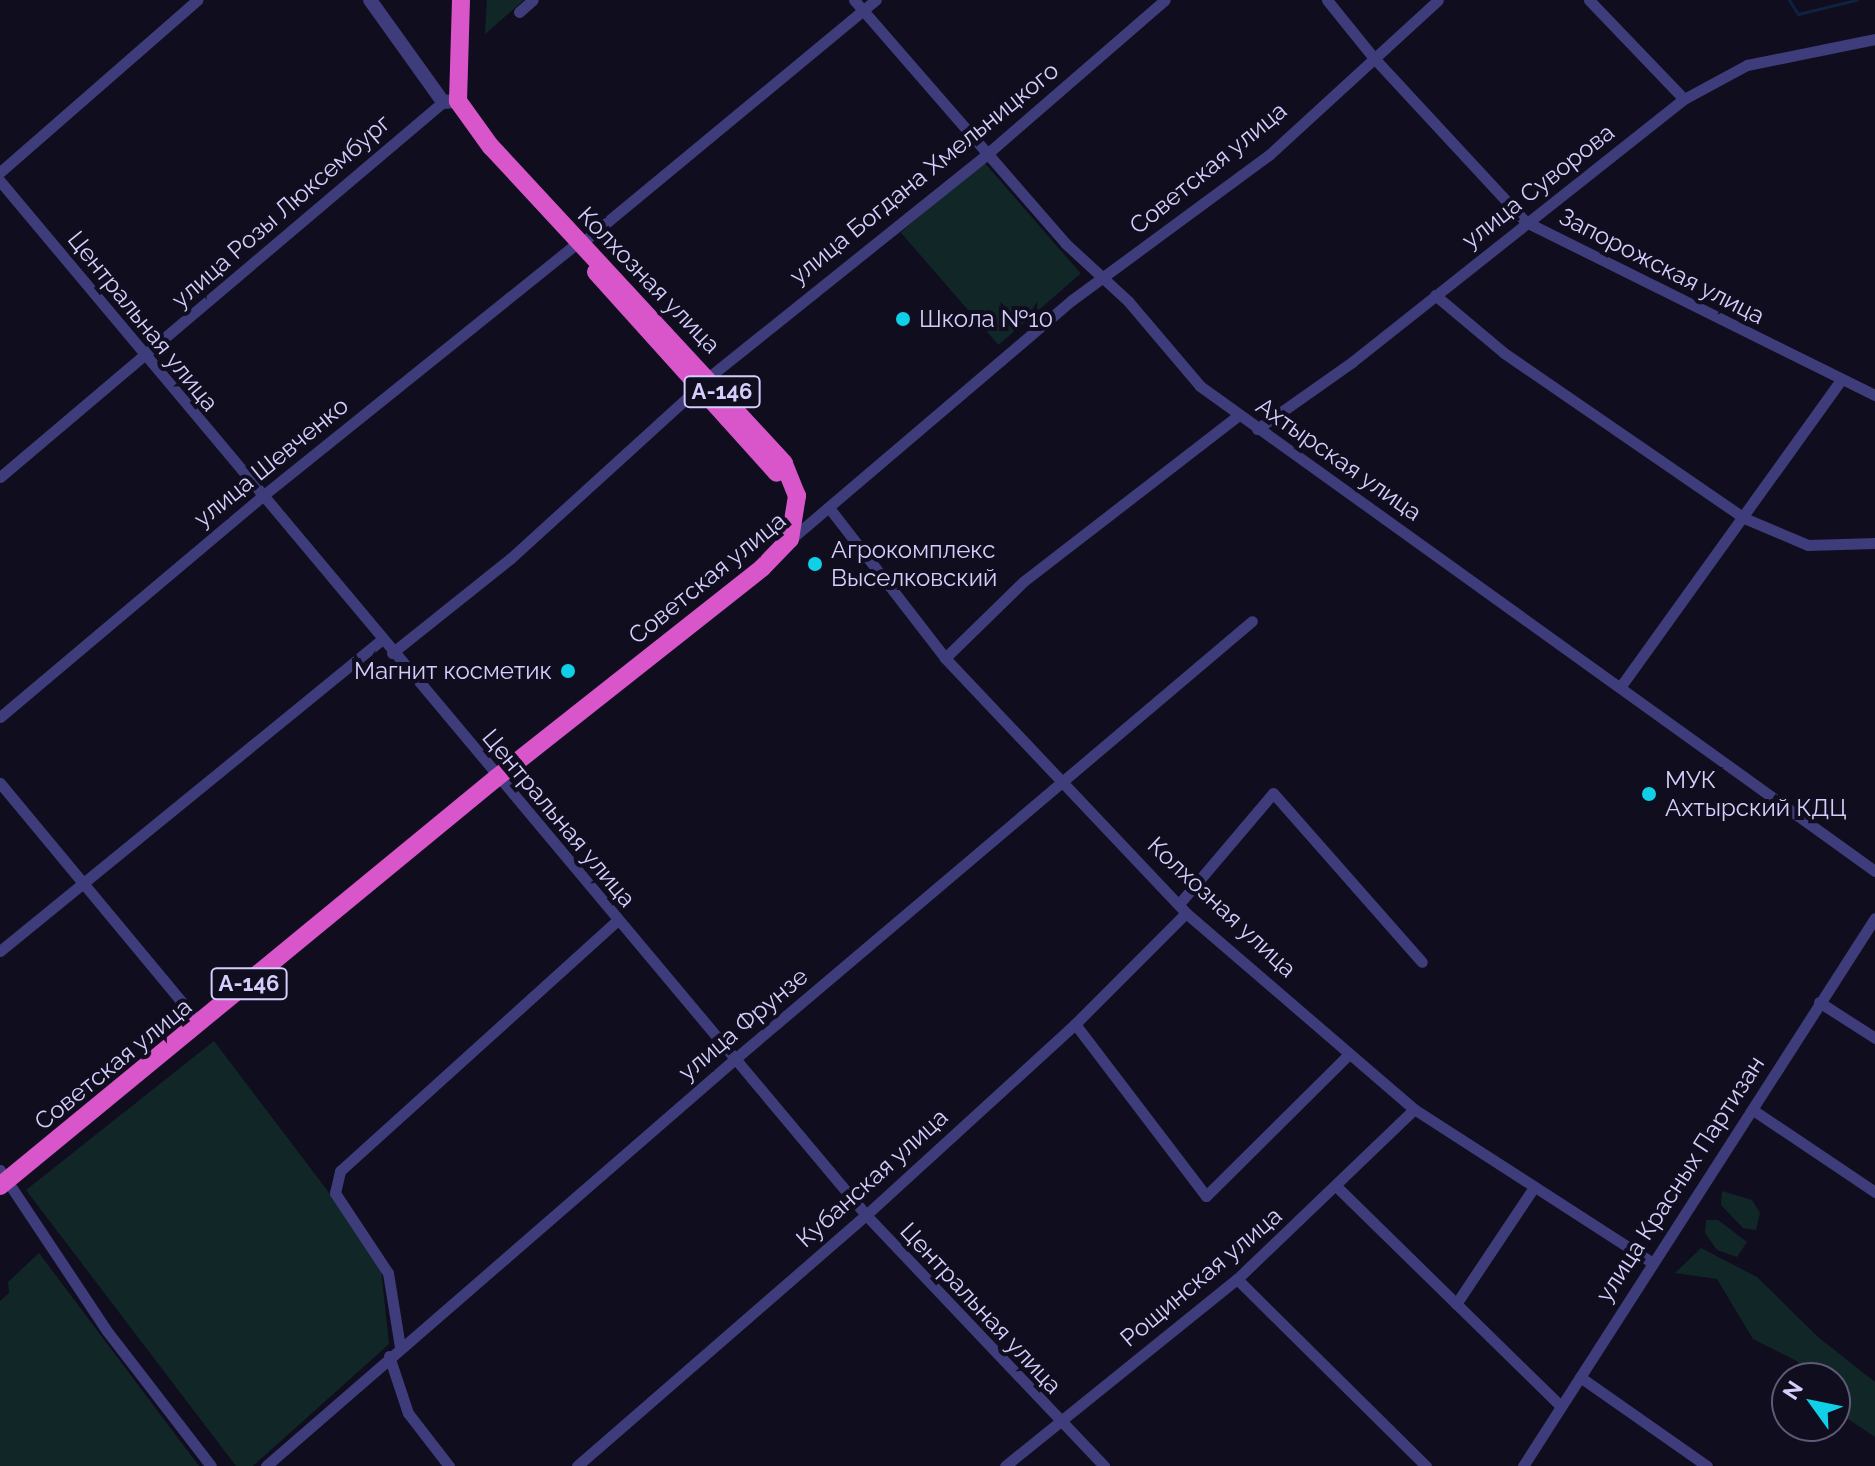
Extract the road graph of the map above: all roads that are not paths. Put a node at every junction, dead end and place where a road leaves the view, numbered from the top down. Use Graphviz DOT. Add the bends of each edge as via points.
graph roads {
  1 [pos="197,0"];
  2 [pos="370,0"];
  3 [pos="461,0"];
  4 [pos="533,0"];
  5 [pos="854,0"];
  6 [pos="876,0"];
  7 [pos="1165,0"];
  8 [pos="1327,0"];
  9 [pos="1438,0"];
  10 [pos="1589,0"];
  11 [pos="863,11"];
  12 [pos="519,12"];
  13 [pos="1875,39"];
  14 [pos="1373,57"];
  15 [pos="1684,99"];
  16 [pos="450,102"];
  17 [pos="987,154"];
  18 [pos="0,172"];
  19 [pos="0,181"];
  20 [pos="1526,222"];
  21 [pos="578,244"];
  22 [pos="1100,278"];
  23 [pos="1435,295"];
  24 [pos="144,358"];
  25 [pos="1840,381"];
  26 [pos="703,382"];
  27 [pos="1875,395"];
  28 [pos="1236,417"];
  29 [pos="1257,429"];
  30 [pos="0,477"];
  31 [pos="260,498"];
  32 [pos="830,509"];
  33 [pos="1744,518"];
  34 [pos="790,539"];
  35 [pos="1875,543"];
  36 [pos="1252,621"];
  37 [pos="380,641"];
  38 [pos="392,653"];
  39 [pos="945,658"];
  40 [pos="1621,686"];
  41 [pos="0,717"];
  42 [pos="495,779"];
  43 [pos="0,783"];
  44 [pos="1066,784"];
  45 [pos="1875,871"];
  46 [pos="83,883"];
  47 [pos="1182,908"];
  48 [pos="1875,918"];
  49 [pos="617,921"];
  50 [pos="0,951"];
  51 [pos="1422,962"];
  52 [pos="1819,1002"];
  53 [pos="200,1024"];
  54 [pos="1075,1024"];
  55 [pos="1875,1038"];
  56 [pos="1348,1055"];
  57 [pos="736,1058"];
  58 [pos="1414,1109"];
  59 [pos="1753,1110"];
  60 [pos="2,1179"];
  61 [pos="1337,1187"];
  62 [pos="1534,1187"];
  63 [pos="1875,1192"];
  64 [pos="866,1215"];
  65 [pos="1651,1262"];
  66 [pos="1237,1279"];
  67 [pos="1456,1304"];
  68 [pos="400,1347"];
  69 [pos="389,1356"];
  70 [pos="1580,1377"];
  71 [pos="1560,1405"];
  72 [pos="1056,1422"];
  73 [pos="211,1466"];
  74 [pos="266,1466"];
  75 [pos="449,1466"];
  76 [pos="577,1466"];
  77 [pos="1005,1466"];
  78 [pos="1104,1466"];
  79 [pos="1426,1466"];
  80 [pos="1523,1466"];
  81 [pos="1707,1466"];
  1 -- 18 [label="street"];
  2 -- 16 [label="street, Колхозная улица"];
  3 -- 16 [label="highway"];
  4 -- 12 [label="street"];
  5 -- 11 [label="street, Ахтырская улица"];
  6 -- 11 [label="street, улица Шевченко"];
  7 -- 17 [label="street, улица Богдана Хмельницкого"];
  8 -- 14 [label="street, Запорожская улица"];
  9 -- 14 [label="street, Советская улица"];
  10 -- 15 [label="street"];
  11 -- 17 [label="street, Ахтырская улица"];
  11 -- 21 [label="street, улица Шевченко"];
  13 -- 15 [label="street, улица Суворова" via="1747,65"];
  14 -- 20 [label="street, Запорожская улица"];
  14 -- 22 [label="street, Советская улица" via="1269,155"];
  15 -- 20 [label="street, улица Суворова"];
  16 -- 21 [label="highway, Колхозная улица / А-146"];
  16 -- 24 [label="street, улица Розы Люксембург"];
  17 -- 22 [label="street, Ахтырская улица"];
  17 -- 26 [label="street, улица Богдана Хмельницкого"];
  19 -- 24 [label="street, Центральная улица"];
  20 -- 23 [label="street, улица Суворова"];
  20 -- 25 [label="street, Запорожская улица"];
  21 -- 26 [label="highway, Колхозная улица / А-146"];
  21 -- 31 [label="street, улица Шевченко"];
  22 -- 28 [label="street, Ахтырская улица" via="1128,301 1200,386"];
  22 -- 32 [label="street, Советская улица"];
  23 -- 29 [label="street, улица Суворова"];
  23 -- 33 [label="street" via="1504,353"];
  24 -- 30 [label="street, улица Розы Люксембург"];
  24 -- 31 [label="street, Центральная улица"];
  25 -- 27 [label="street, Запорожская улица"];
  25 -- 33 [label="street"];
  26 -- 34 [label="highway, Колхозная улица / А-146" via="784,463 797,496"];
  26 -- 38 [label="street, улица Богдана Хмельницкого" via="511,558"];
  28 -- 29 [label="street, Ахтырская улица"];
  28 -- 39 [label="street" via="1024,581"];
  29 -- 40 [label="street, Ахтырская улица"];
  31 -- 37 [label="street, Центральная улица"];
  31 -- 41 [label="street, улица Шевченко"];
  32 -- 34 [label="street, Советская улица"];
  32 -- 39 [label="street, Колхозная улица"];
  33 -- 35 [label="street" via="1808,545"];
  33 -- 40 [label="street"];
  34 -- 42 [label="highway, Советская улица / А-146" via="762,568"];
  36 -- 44 [label="street, улица Фрунзе"];
  37 -- 38 [label="street, Центральная улица"];
  37 -- 46 [label="street"];
  38 -- 42 [label="street, Центральная улица"];
  39 -- 44 [label="street, Колхозная улица"];
  40 -- 45 [label="street, Ахтырская улица"];
  42 -- 49 [label="street, Центральная улица"];
  42 -- 53 [label="highway, Советская улица / А-146"];
  43 -- 46 [label="street"];
  44 -- 47 [label="street, Колхозная улица"];
  44 -- 57 [label="street, улица Фрунзе"];
  46 -- 50 [label="street"];
  46 -- 53 [label="street"];
  47 -- 51 [label="street, Кубанская улица" via="1273,793"];
  47 -- 54 [label="street, Кубанская улица"];
  47 -- 56 [label="street, Колхозная улица"];
  48 -- 52 [label="street, улица Красных Партизан"];
  49 -- 57 [label="street, Центральная улица"];
  49 -- 68 [label="street" via="340,1171 335,1193 388,1273"];
  52 -- 55 [label="street"];
  52 -- 59 [label="street, улица Красных Партизан"];
  53 -- 60 [label="highway, Советская улица / А-146"];
  54 -- 56 [label="street" via="1206,1196"];
  54 -- 64 [label="street, Кубанская улица"];
  56 -- 58 [label="street, Колхозная улица"];
  57 -- 64 [label="street, Центральная улица"];
  57 -- 68 [label="street, улица Фрунзе"];
  58 -- 61 [label="street, Рощинская улица"];
  58 -- 62 [label="street, Колхозная улица"];
  59 -- 63 [label="street"];
  59 -- 65 [label="street, улица Красных Партизан"];
  60 -- 73 [label="street" via="107,1331"];
  61 -- 66 [label="street, Рощинская улица"];
  61 -- 67 [label="street"];
  62 -- 65 [label="street, Колхозная улица"];
  62 -- 67 [label="street"];
  64 -- 72 [label="street, Центральная улица"];
  64 -- 76 [label="street, Кубанская улица"];
  65 -- 70 [label="street, улица Красных Партизан"];
  66 -- 72 [label="street, Рощинская улица"];
  66 -- 79 [label="street"];
  67 -- 71 [label="street"];
  68 -- 69 [label="street, улица Фрунзе"];
  69 -- 74 [label="street, улица Фрунзе"];
  69 -- 75 [label="street" via="408,1413"];
  70 -- 71 [label="street, улица Красных Партизан"];
  70 -- 81 [label="street"];
  71 -- 80 [label="street, улица Красных Партизан"];
  72 -- 77 [label="street, Рощинская улица"];
  72 -- 78 [label="street, Центральная улица"];
}
